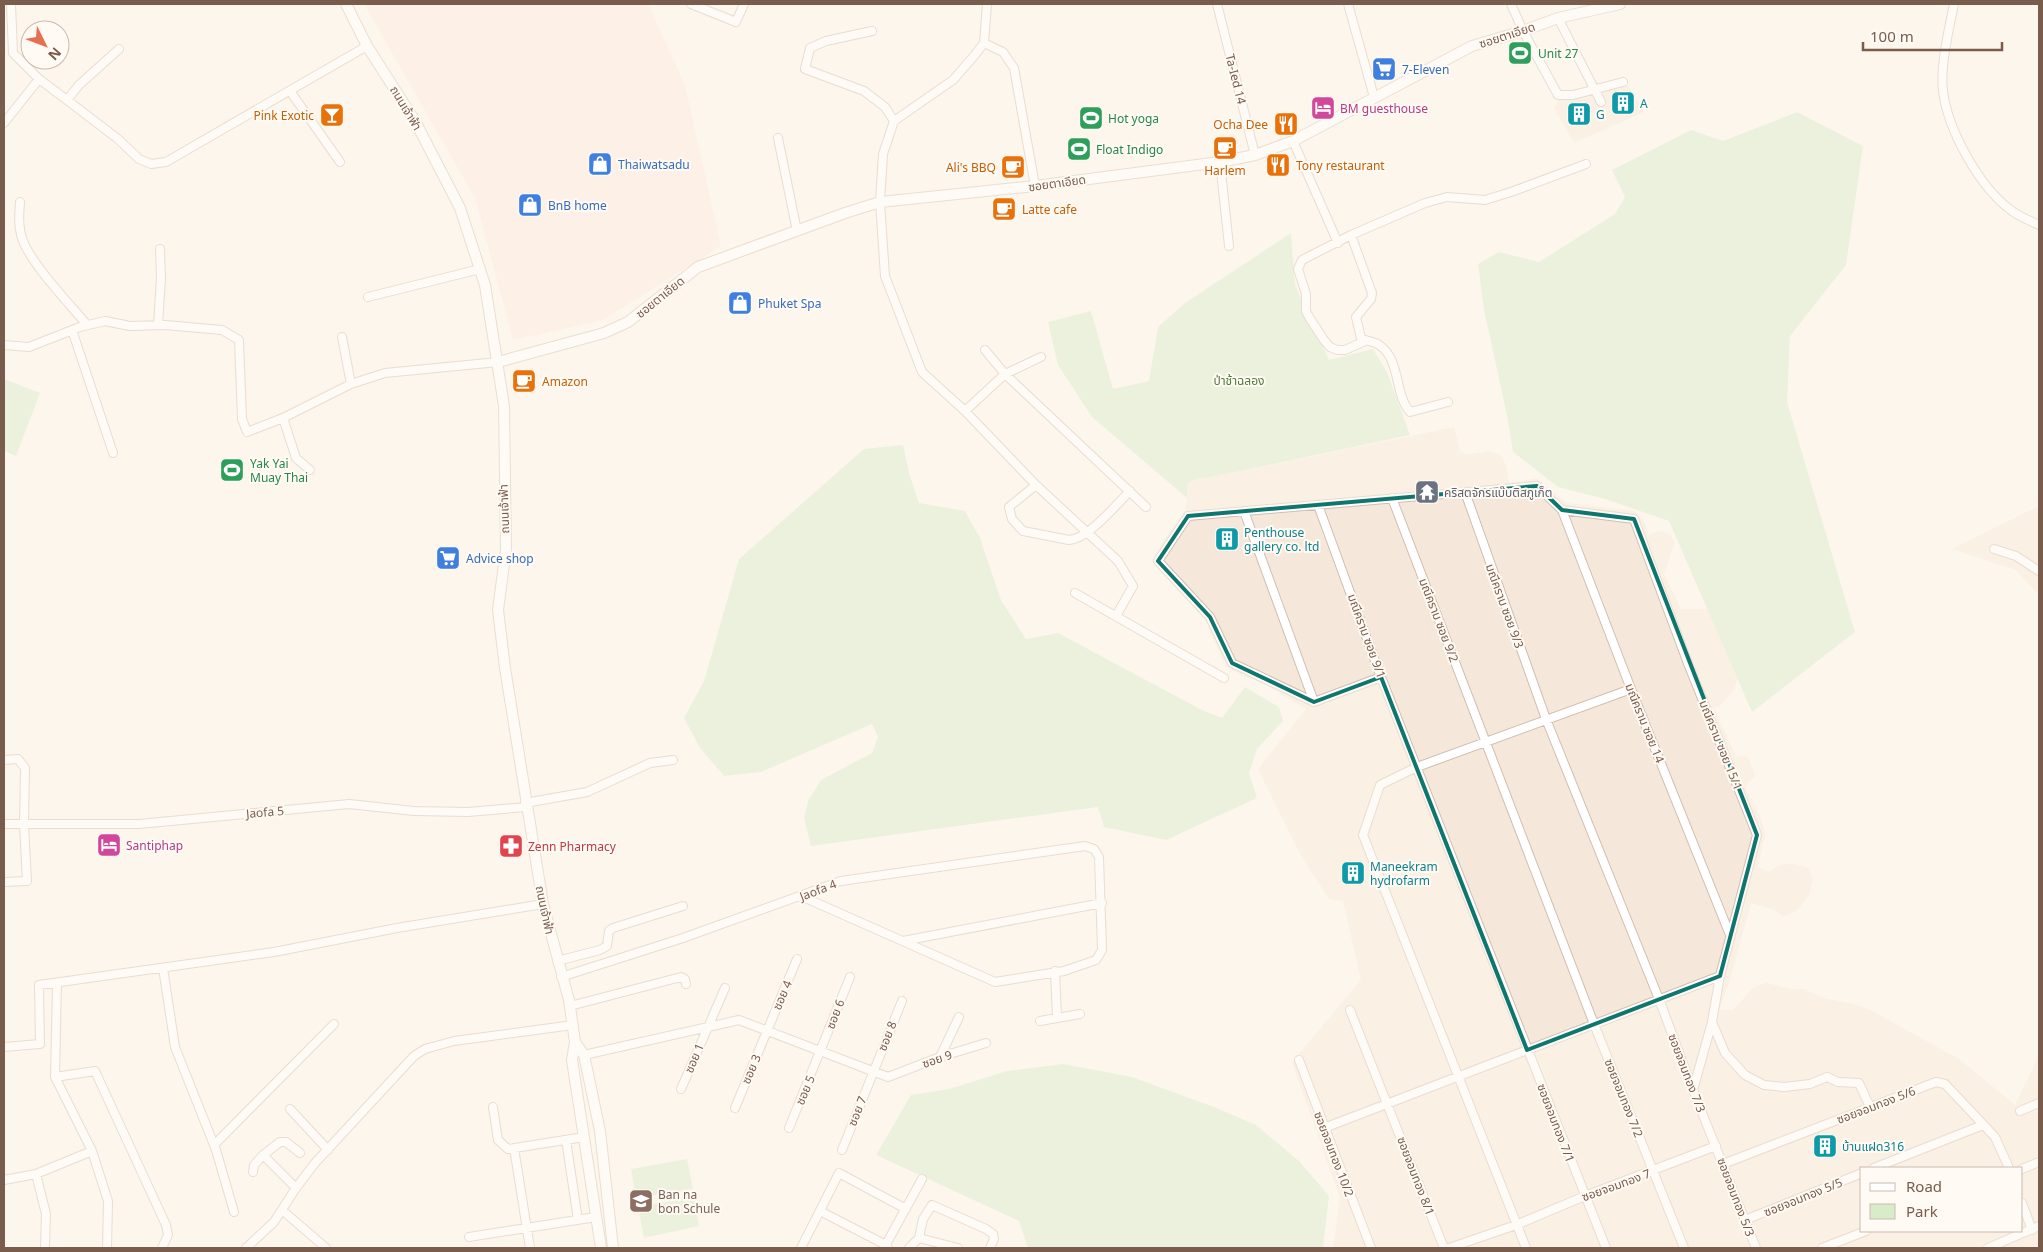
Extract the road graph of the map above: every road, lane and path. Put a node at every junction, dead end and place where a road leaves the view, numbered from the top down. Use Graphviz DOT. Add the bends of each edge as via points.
graph roads {
  1 [pos="11,4"];
  2 [pos="346,4"];
  3 [pos="691,4"];
  4 [pos="744,4"];
  5 [pos="987,4"];
  6 [pos="1218,4"];
  7 [pos="1348,4"];
  8 [pos="1511,4"];
  9 [pos="1620,4"];
  10 [pos="1954,4"];
  11 [pos="1558,18"];
  12 [pos="872,31"];
  13 [pos="1523,31"];
  14 [pos="984,43"];
  15 [pos="367,46"];
  16 [pos="119,49"];
  17 [pos="4,53"];
  18 [pos="12,53"];
  19 [pos="40,79"];
  20 [pos="1624,82"];
  21 [pos="1595,90"];
  22 [pos="290,91"];
  23 [pos="1374,97"];
  24 [pos="67,100"];
  25 [pos="1601,102"];
  26 [pos="894,121"];
  27 [pos="4,124"];
  28 [pos="778,138"];
  29 [pos="1293,141"];
  30 [pos="1255,155"];
  31 [pos="340,162"];
  32 [pos="1220,162"];
  33 [pos="1586,164"];
  34 [pos="1034,186"];
  35 [pos="20,202"];
  36 [pos="880,202"];
  37 [pos="2039,225"];
  38 [pos="797,231"];
  39 [pos="1351,235"];
  40 [pos="1338,243"];
  41 [pos="1228,246"];
  42 [pos="160,249"];
  43 [pos="480,269"];
  44 [pos="368,297"];
  45 [pos="87,325"];
  46 [pos="158,325"];
  47 [pos="72,330"];
  48 [pos="342,337"];
  49 [pos="1365,341"];
  50 [pos="4,345"];
  51 [pos="985,350"];
  52 [pos="1041,357"];
  53 [pos="498,362"];
  54 [pos="1005,374"];
  55 [pos="351,384"];
  56 [pos="1448,402"];
  57 [pos="965,411"];
  58 [pos="283,418"];
  59 [pos="113,453"];
  60 [pos="310,470"];
  61 [pos="1036,485"];
  62 [pos="1130,491"];
  63 [pos="1464,492"];
  64 [pos="1392,498"];
  65 [pos="1318,505"];
  66 [pos="1146,507"];
  67 [pos="1562,510"];
  68 [pos="1244,511"];
  69 [pos="1088,532"];
  70 [pos="1994,549"];
  71 [pos="2039,570"];
  72 [pos="1075,593"];
  73 [pos="1116,616"];
  74 [pos="1381,677"];
  75 [pos="1224,678"];
  76 [pos="1631,689"];
  77 [pos="1314,702"];
  78 [pos="1546,719"];
  79 [pos="1485,742"];
  80 [pos="4,760"];
  81 [pos="673,760"];
  82 [pos="1417,767"];
  83 [pos="525,805"];
  84 [pos="4,824"];
  85 [pos="24,824"];
  86 [pos="4,882"];
  87 [pos="800,896"];
  88 [pos="1102,903"];
  89 [pos="542,904"];
  90 [pos="683,906"];
  91 [pos="1730,935"];
  92 [pos="903,941"];
  93 [pos="797,959"];
  94 [pos="558,961"];
  95 [pos="162,968"];
  96 [pos="1055,971"];
  97 [pos="1720,976"];
  98 [pos="561,977"];
  99 [pos="850,977"];
  100 [pos="57,983"];
  101 [pos="686,984"];
  102 [pos="725,988"];
  103 [pos="1659,999"];
  104 [pos="902,1001"];
  105 [pos="570,1006"];
  106 [pos="1350,1010"];
  107 [pos="1080,1014"];
  108 [pos="959,1017"];
  109 [pos="1057,1018"];
  110 [pos="1040,1021"];
  111 [pos="1712,1022"];
  112 [pos="334,1024"];
  113 [pos="1594,1024"];
  114 [pos="573,1025"];
  115 [pos="707,1027"];
  116 [pos="767,1031"];
  117 [pos="575,1042"];
  118 [pos="986,1043"];
  119 [pos="4,1047"];
  120 [pos="1528,1050"];
  121 [pos="820,1052"];
  122 [pos="584,1055"];
  123 [pos="940,1057"];
  124 [pos="1299,1060"];
  125 [pos="873,1071"];
  126 [pos="1459,1076"];
  127 [pos="55,1077"];
  128 [pos="681,1089"];
  129 [pos="1693,1090"];
  130 [pos="2039,1103"];
  131 [pos="1388,1104"];
  132 [pos="492,1107"];
  133 [pos="1870,1107"];
  134 [pos="735,1108"];
  135 [pos="290,1109"];
  136 [pos="2020,1111"];
  137 [pos="1983,1125"];
  138 [pos="789,1128"];
  139 [pos="1324,1128"];
  140 [pos="584,1137"];
  141 [pos="566,1140"];
  142 [pos="214,1145"];
  143 [pos="1716,1146"];
  144 [pos="514,1148"];
  145 [pos="328,1150"];
  146 [pos="842,1150"];
  147 [pos="92,1151"];
  148 [pos="300,1153"];
  149 [pos="263,1155"];
  150 [pos="2039,1162"];
  151 [pos="1723,1164"];
  152 [pos="1877,1167"];
  153 [pos="2009,1167"];
  154 [pos="2023,1168"];
  155 [pos="1653,1171"];
  156 [pos="253,1172"];
  157 [pos="36,1174"];
  158 [pos="1860,1174"];
  159 [pos="922,1179"];
  160 [pos="4,1180"];
  161 [pos="296,1188"];
  162 [pos="1585,1196"];
  163 [pos="2023,1205"];
  164 [pos="906,1209"];
  165 [pos="282,1210"];
  166 [pos="820,1211"];
  167 [pos="234,1212"];
  168 [pos="596,1217"];
  169 [pos="578,1220"];
  170 [pos="1745,1220"];
  171 [pos="1516,1225"];
  172 [pos="527,1228"];
  173 [pos="2035,1228"];
  174 [pos="1863,1232"];
  175 [pos="469,1237"];
  176 [pos="919,1238"];
  177 [pos="886,1247"];
  178 [pos="45,1248"];
  179 [pos="108,1248"];
  180 [pos="162,1248"];
  181 [pos="246,1248"];
  182 [pos="326,1248"];
  183 [pos="530,1248"];
  184 [pos="601,1248"];
  185 [pos="613,1248"];
  186 [pos="802,1248"];
  187 [pos="909,1248"];
  188 [pos="958,1248"];
  189 [pos="990,1248"];
  190 [pos="1371,1248"];
  191 [pos="1444,1248"];
  192 [pos="1449,1248"];
  193 [pos="1526,1248"];
  194 [pos="1606,1248"];
  195 [pos="1684,1248"];
  196 [pos="1756,1248"];
  197 [pos="1822,1248"];
  198 [pos="1988,1248"];
  1 -- 18 [label="street"];
  2 -- 15 [label="main road, ถนนเจ้าฟ้า"];
  3 -- 4 [label="street" via="736,22"];
  5 -- 14 [label="street"];
  6 -- 30 [label="street, Ta-Ied 14"];
  7 -- 23 [label="street"];
  8 -- 13 [label="street"];
  9 -- 11 [label="main road, ซอยตาเอียด"];
  10 -- 37 [label="street" via="1945,46 1943,90 1954,130 1978,177 2012,212"];
  11 -- 13 [label="main road, ซอยตาเอียด"];
  11 -- 21 [label="street"];
  12 -- 26 [label="street" via="826,41 810,48 805,69 864,91 885,107"];
  13 -- 21 [label="street" via="1558,95"];
  13 -- 23 [label="main road, ซอยตาเอียด" via="1472,46"];
  14 -- 26 [label="street" via="953,80"];
  14 -- 34 [label="street" via="1002,52 1014,68"];
  15 -- 22 [label="street"];
  15 -- 43 [label="main road, ถนนเจ้าฟ้า" via="415,121 460,208"];
  16 -- 24 [label="street"];
  17 -- 18 [label="street"];
  18 -- 19 [label="street"];
  19 -- 24 [label="street"];
  19 -- 27 [label="street"];
  20 -- 21 [label="street"];
  21 -- 25 [label="street"];
  22 -- 24 [label="street" via="166,162 151,164 139,159"];
  22 -- 31 [label="street"];
  23 -- 29 [label="main road, ซอยตาเอียด"];
  26 -- 36 [label="street" via="883,154"];
  28 -- 38 [label="street"];
  29 -- 30 [label="main road, ซอยตาเอียด"];
  29 -- 40 [label="street"];
  30 -- 32 [label="main road, ซอยตาเอียด"];
  32 -- 34 [label="main road, ซอยตาเอียด"];
  32 -- 41 [label="street"];
  33 -- 39 [label="street" via="1485,200 1447,197"];
  34 -- 36 [label="main road, ซอยตาเอียด"];
  35 -- 45 [label="street" via="20,232 30,255"];
  36 -- 38 [label="main road, ซอยตาเอียด"];
  36 -- 57 [label="street" via="885,276 922,372"];
  38 -- 53 [label="main road, ซอยตาเอียด" via="698,267 628,322 604,333"];
  39 -- 40 [label="street"];
  39 -- 49 [label="street" via="1372,294 1356,320 1360,336"];
  40 -- 49 [label="street" via="1307,256 1299,264 1306,294 1306,311 1330,347 1345,350"];
  42 -- 46 [label="street" via="162,278"];
  43 -- 44 [label="street"];
  43 -- 53 [label="main road, ถนนเจ้าฟ้า"];
  45 -- 46 [label="street" via="105,321 130,326"];
  45 -- 47 [label="street"];
  46 -- 58 [label="street" via="222,330 239,340 242,419 247,432"];
  47 -- 50 [label="street" via="29,346"];
  47 -- 59 [label="street"];
  48 -- 55 [label="street"];
  49 -- 56 [label="street" via="1377,343 1389,356 1410,412"];
  51 -- 54 [label="street"];
  52 -- 54 [label="street"];
  53 -- 55 [label="street" via="384,373"];
  53 -- 83 [label="main road, ถนนเจ้าฟ้า" via="504,406 506,549 498,610"];
  54 -- 57 [label="street"];
  54 -- 62 [label="street"];
  55 -- 58 [label="street"];
  57 -- 61 [label="street"];
  58 -- 60 [label="street" via="296,458"];
  61 -- 69 [label="street"];
  61 -- 69 [label="street" via="1009,508 1012,519 1023,532 1069,540"];
  62 -- 66 [label="street"];
  62 -- 69 [label="street"];
  63 -- 64 [label="street"];
  63 -- 67 [label="street" via="1537,486"];
  63 -- 78 [label="street, มณีคราม ซอย 9/3"];
  64 -- 65 [label="street"];
  64 -- 79 [label="street, มณีคราม ซอย 9/2"];
  65 -- 68 [label="street"];
  65 -- 74 [label="street, มณีคราม ซอย 9/1"];
  67 -- 76 [label="street, มณีคราม ซอย 14"];
  67 -- 91 [label="street, มณีคราม ซอย 15/1" via="1634,519 1757,835"];
  68 -- 77 [label="street"];
  68 -- 77 [label="street" via="1188,516 1158,561 1210,617 1232,663"];
  69 -- 73 [label="street" via="1118,561 1133,586"];
  70 -- 71 [label="street" via="2016,556"];
  72 -- 73 [label="street"];
  73 -- 75 [label="street"];
  74 -- 77 [label="street"];
  74 -- 82 [label="street, มณีคราม ซอย 9/1"];
  76 -- 78 [label="street"];
  76 -- 91 [label="street, มณีคราม ซอย 14"];
  78 -- 79 [label="street"];
  78 -- 103 [label="street, มณีคราม ซอย 9/3"];
  79 -- 82 [label="street"];
  79 -- 113 [label="street, มณีคราม ซอย 9/2"];
  80 -- 85 [label="street" via="18,760 25,768"];
  81 -- 83 [label="street, Jaofa 5" via="650,763 587,792"];
  82 -- 120 [label="street, มณีคราม ซอย 9/1"];
  82 -- 126 [label="street" via="1380,785 1362,834"];
  83 -- 85 [label="street, Jaofa 5" via="468,812 414,811 349,804 139,824"];
  83 -- 89 [label="main road, ถนนเจ้าฟ้า"];
  84 -- 85 [label="street, Jaofa 5"];
  85 -- 86 [label="street" via="27,882"];
  87 -- 88 [label="street, Jaofa 4" via="841,881 1085,846 1094,849 1099,857"];
  87 -- 92 [label="street"];
  87 -- 98 [label="street, Jaofa 4"];
  88 -- 92 [label="street"];
  88 -- 96 [label="street" via="1102,950 1096,960"];
  89 -- 94 [label="main road, ถนนเจ้าฟ้า"];
  89 -- 95 [label="street" via="274,952"];
  90 -- 94 [label="street" via="613,928 609,931 607,946"];
  91 -- 97 [label="street, มณีคราม ซอย 15/1"];
  92 -- 96 [label="street" via="995,982"];
  93 -- 116 [label="street, ซอย 4"];
  94 -- 98 [label="main road, ถนนเจ้าฟ้า"];
  95 -- 100 [label="street"];
  95 -- 142 [label="street" via="176,1046"];
  96 -- 109 [label="street"];
  97 -- 103 [label="street"];
  97 -- 111 [label="street, มณีคราม ซอย 15/1"];
  98 -- 105 [label="main road, ถนนเจ้าฟ้า"];
  99 -- 121 [label="street, ซอย 6"];
  100 -- 119 [label="street" via="39,986 40,1044"];
  100 -- 127 [label="street"];
  101 -- 105 [label="street" via="681,977"];
  102 -- 115 [label="street, ซอย 1"];
  103 -- 113 [label="street"];
  103 -- 129 [label="street, ซอยจอมทอง 7/3"];
  104 -- 125 [label="street, ซอย 8"];
  105 -- 114 [label="main road, ถนนเจ้าฟ้า"];
  106 -- 131 [label="street, ซอยจอมทอง 8/1"];
  107 -- 109 [label="street"];
  108 -- 123 [label="street"];
  109 -- 110 [label="street"];
  111 -- 129 [label="street, มณีคราม ซอย 15/1"];
  111 -- 133 [label="street" via="1725,1053 1745,1075 1764,1085 1784,1087 1810,1084 1827,1077 1838,1082 1859,1083"];
  112 -- 142 [label="street"];
  113 -- 120 [label="street"];
  113 -- 155 [label="street, ซอยจอมทอง 7/2"];
  114 -- 117 [label="main road, ถนนเจ้าฟ้า"];
  114 -- 145 [label="street" via="454,1041 425,1049 414,1056"];
  115 -- 116 [label="street" via="740,1020"];
  115 -- 122 [label="street"];
  115 -- 128 [label="street, ซอย 1"];
  116 -- 121 [label="street"];
  116 -- 134 [label="street, ซอย 3"];
  117 -- 122 [label="main road, ถนนเจ้าฟ้า"];
  117 -- 140 [label="main road, ถนนเจ้าฟ้า" via="572,1060"];
  118 -- 123 [label="street, ซอย 9"];
  120 -- 126 [label="street"];
  120 -- 162 [label="street, ซอยจอมทอง 7/1"];
  121 -- 125 [label="street"];
  121 -- 138 [label="street, ซอย 5"];
  122 -- 185 [label="main road, ถนนเจ้าฟ้า" via="600,1131"];
  123 -- 125 [label="street, ซอย 9" via="888,1077"];
  124 -- 139 [label="street, ซอยจอมทอง 10/2"];
  125 -- 146 [label="street, ซอย 7"];
  126 -- 131 [label="street"];
  126 -- 171 [label="street"];
  127 -- 147 [label="street"];
  127 -- 180 [label="street" via="95,1071 166,1225 168,1235"];
  129 -- 143 [label="street, ซอยจอมทอง 7/3"];
  130 -- 136 [label="street"];
  131 -- 139 [label="street"];
  131 -- 191 [label="street, ซอยจอมทอง 8/1"];
  132 -- 144 [label="street" via="498,1140 508,1149"];
  133 -- 137 [label="street, ซอยจอมทอง 5/6" via="1936,1082 1945,1084"];
  133 -- 151 [label="street, ซอยจอมทอง 5/6"];
  135 -- 145 [label="street"];
  137 -- 152 [label="street"];
  137 -- 153 [label="street" via="1995,1137"];
  139 -- 190 [label="street, ซอยจอมทอง 10/2"];
  140 -- 141 [label="street"];
  140 -- 168 [label="main road, ถนนเจ้าฟ้า"];
  141 -- 144 [label="street"];
  141 -- 169 [label="street"];
  142 -- 167 [label="street"];
  143 -- 151 [label="street, ซอยจอมทอง 5/3"];
  143 -- 155 [label="street, ซอยจอมทอง 7"];
  144 -- 172 [label="street"];
  145 -- 161 [label="street"];
  147 -- 157 [label="street"];
  147 -- 179 [label="street" via="108,1201"];
  148 -- 149 [label="street" via="286,1142 280,1142"];
  149 -- 156 [label="street" via="254,1165"];
  149 -- 161 [label="street"];
  150 -- 154 [label="street"];
  151 -- 170 [label="street, ซอยจอมทอง 5/3"];
  155 -- 162 [label="street, ซอยจอมทอง 7"];
  155 -- 195 [label="street, ซอยจอมทอง 7/2"];
  157 -- 160 [label="street"];
  157 -- 178 [label="street" via="46,1214"];
  158 -- 170 [label="street, ซอยจอมทอง 5/5"];
  159 -- 164 [label="street"];
  161 -- 165 [label="street"];
  162 -- 171 [label="street, ซอยจอมทอง 7"];
  162 -- 194 [label="street, ซอยจอมทอง 7/1"];
  163 -- 173 [label="street"];
  164 -- 166 [label="street" via="839,1173"];
  164 -- 177 [label="street"];
  165 -- 181 [label="street"];
  165 -- 182 [label="street"];
  166 -- 177 [label="street"];
  166 -- 186 [label="street"];
  168 -- 169 [label="street"];
  168 -- 184 [label="main road, ถนนเจ้าฟ้า"];
  169 -- 172 [label="street"];
  170 -- 196 [label="street, ซอยจอมทอง 5/3"];
  171 -- 192 [label="street, ซอยจอมทอง 7"];
  171 -- 193 [label="street"];
  172 -- 175 [label="street"];
  172 -- 183 [label="street"];
  173 -- 198 [label="street"];
  174 -- 197 [label="street"];
  176 -- 187 [label="street"];
  176 -- 188 [label="street"];
  176 -- 189 [label="street" via="923,1219 932,1205 993,1234"];
}
